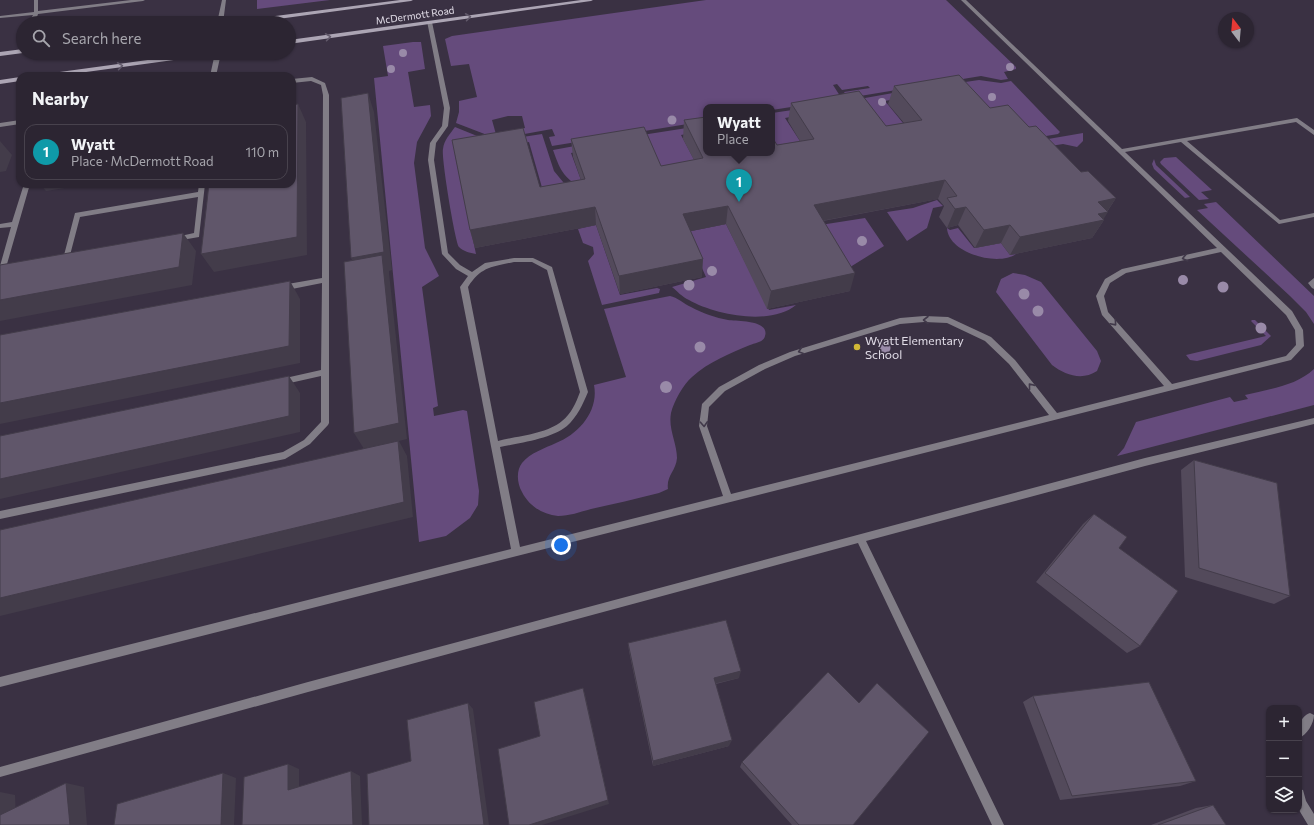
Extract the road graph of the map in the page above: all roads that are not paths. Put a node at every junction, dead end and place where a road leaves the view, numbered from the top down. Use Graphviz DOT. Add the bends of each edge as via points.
graph roads {
  1 [pos="36,0"];
  2 [pos="143,0"];
  3 [pos="224,0"];
  4 [pos="412,0"];
  5 [pos="590,0"];
  6 [pos="963,0"];
  7 [pos="36,13"];
  8 [pos="35,16"];
  9 [pos="221,16"];
  10 [pos="290,16"];
  11 [pos="0,17"];
  12 [pos="429,22"];
  13 [pos="296,41"];
  14 [pos="16,51"];
  15 [pos="0,54"];
  16 [pos="160,60"];
  17 [pos="216,60"];
  18 [pos="74,72"];
  19 [pos="214,72"];
  20 [pos="16,80"];
  21 [pos="296,81"];
  22 [pos="0,82"];
  23 [pos="16,123"];
  24 [pos="0,125"];
  25 [pos="1314,133"];
  26 [pos="1182,140"];
  27 [pos="1120,151"];
  28 [pos="26,188"];
  29 [pos="202,188"];
  30 [pos="201,194"];
  31 [pos="1314,215"];
  32 [pos="15,224"];
  33 [pos="0,226"];
  34 [pos="166,241"];
  35 [pos="1223,249"];
  36 [pos="74,258"];
  37 [pos="4,270"];
  38 [pos="472,275"];
  39 [pos="325,280"];
  40 [pos="1314,281"];
  41 [pos="1314,286"];
  42 [pos="271,290"];
  43 [pos="325,372"];
  44 [pos="271,384"];
  45 [pos="1171,388"];
  46 [pos="1056,417"];
  47 [pos="1314,420"];
  48 [pos="495,445"];
  49 [pos="728,499"];
  50 [pos="0,515"];
  51 [pos="860,539"];
  52 [pos="516,552"];
  53 [pos="0,682"];
  54 [pos="1310,718"];
  55 [pos="1302,729"];
  56 [pos="0,772"];
  57 [pos="1302,805"];
  58 [pos="1314,824"];
  59 [pos="998,825"];
  1 -- 7 [label="street"];
  2 -- 7 [label="street"];
  3 -- 9 [label="street"];
  4 -- 10 [label="main road, McDermott Road"];
  12 -- 5 [label="main road, McDermott Road, one-way"];
  6 -- 27 [label="street"];
  7 -- 8 [label="street"];
  7 -- 11 [label="street"];
  13 -- 12 [label="main road, McDermott Road, one-way"];
  12 -- 38 [label="street" via="447,108 444,126 433,143 431,160 445,254 458,267"];
  14 -- 15 [label="main road"];
  18 -- 16 [label="main road, one-way"];
  17 -- 19 [label="street"];
  20 -- 22 [label="main road"];
  21 -- 39 [label="street" via="312,79 323,84 326,95"];
  23 -- 24 [label="street"];
  25 -- 26 [label="street" via="1297,120"];
  26 -- 27 [label="street"];
  26 -- 31 [label="street" via="1279,222"];
  27 -- 35 [label="street"];
  28 -- 32 [label="street"];
  29 -- 30 [label="street"];
  30 -- 34 [label="street" via="197,235"];
  30 -- 36 [label="street" via="77,215 63,260"];
  32 -- 33 [label="street"];
  32 -- 37 [label="street"];
  35 -- 45 [label="street, one-way" via="1124,271 1107,281 1100,296 1105,313"];
  35 -- 45 [label="street" via="1289,313 1299,330 1300,346 1288,358"];
  38 -- 48 [label="street" via="464,287"];
  38 -- 48 [label="street" via="487,266 514,260 533,260 550,269 584,392 578,408 563,425 540,434"];
  39 -- 42 [label="street"];
  39 -- 43 [label="street"];
  40 -- 41 [label="street"];
  43 -- 44 [label="street"];
  43 -- 50 [label="street" via="325,423 307,442 285,455"];
  45 -- 46 [label="street"];
  46 -- 49 [label="street"];
  46 -- 49 [label="street, one-way" via="1012,362 988,339 948,320 900,321 793,354 722,389 706,406 703,426"];
  47 -- 51 [label="street" via="1145,462"];
  48 -- 52 [label="street"];
  49 -- 52 [label="street"];
  51 -- 56 [label="street"];
  51 -- 59 [label="street"];
  52 -- 53 [label="street"];
  54 -- 55 [label="street"];
  57 -- 58 [label="street"];
}
